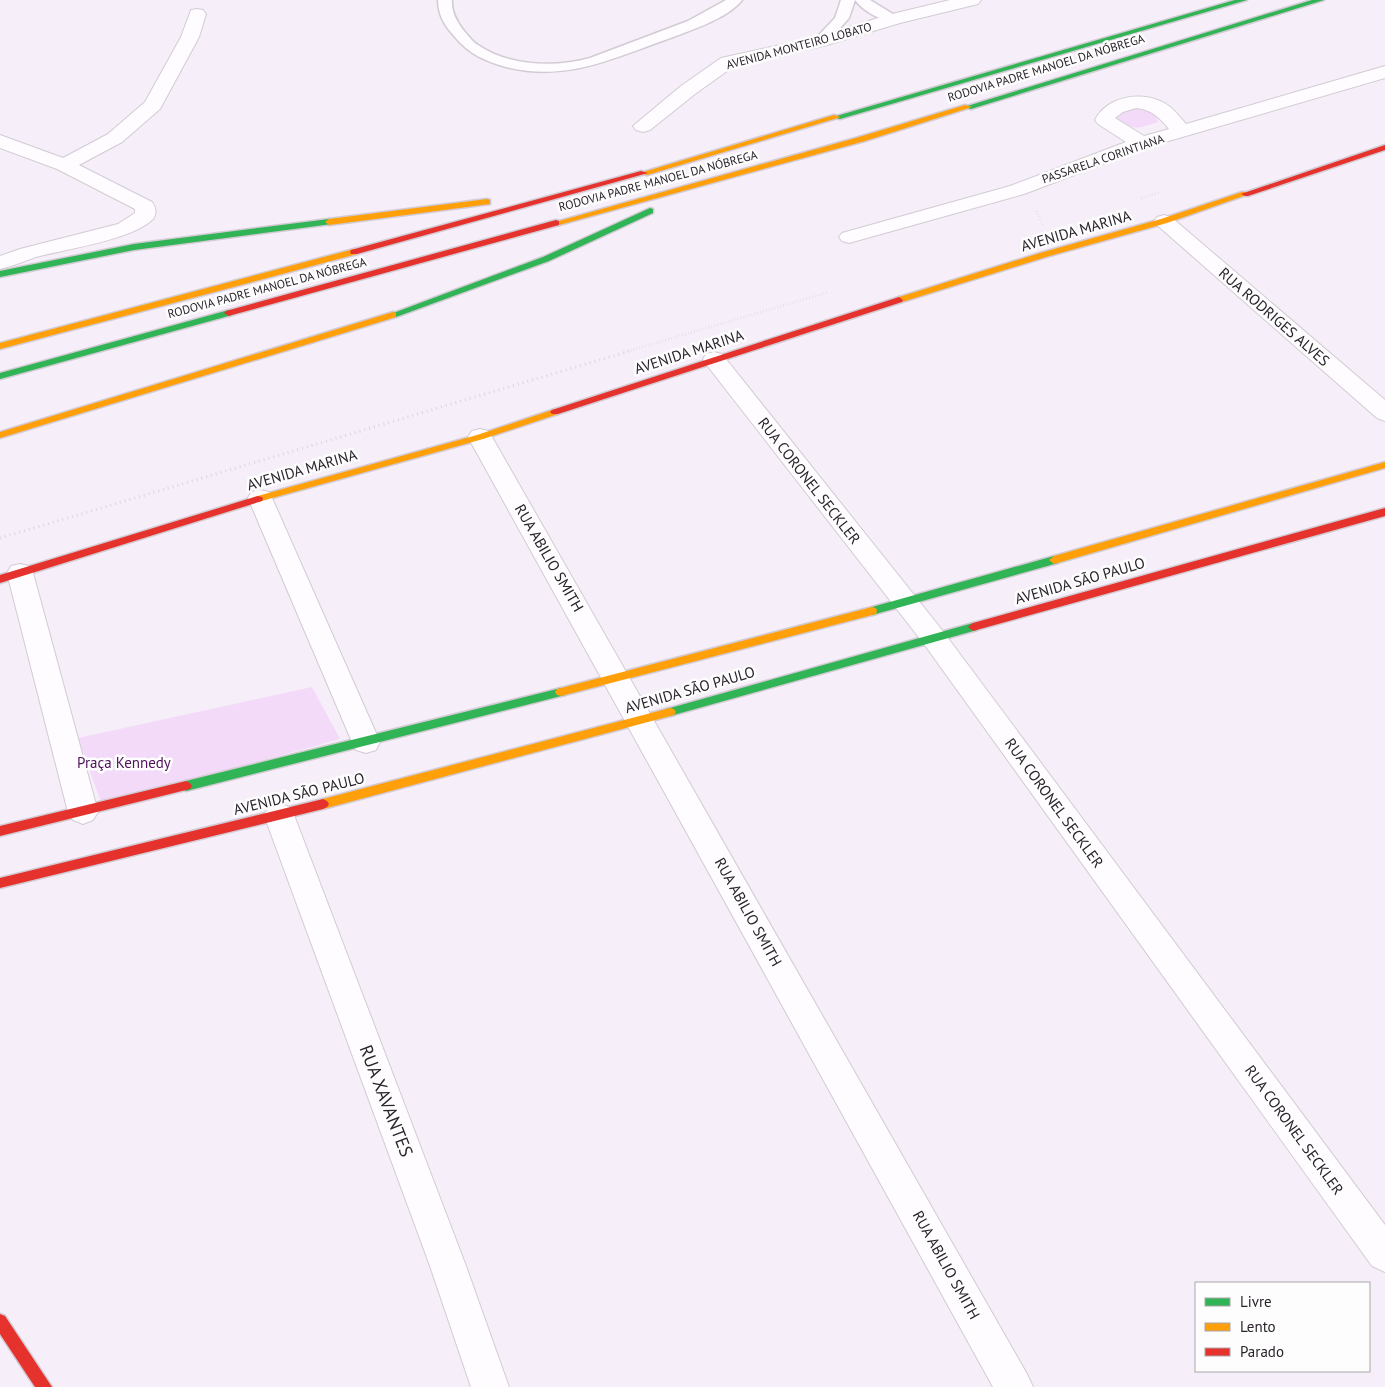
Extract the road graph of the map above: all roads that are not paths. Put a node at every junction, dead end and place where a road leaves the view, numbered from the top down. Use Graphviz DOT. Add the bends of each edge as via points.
graph roads {
  1 [pos="445,0"];
  2 [pos="734,0"];
  3 [pos="848,0"];
  4 [pos="862,0"];
  5 [pos="972,0"];
  6 [pos="1212,0"];
  7 [pos="1243,0"];
  8 [pos="1320,0"];
  9 [pos="197,14"];
  10 [pos="894,20"];
  11 [pos="1158,25"];
  12 [pos="821,41"];
  13 [pos="1385,72"];
  14 [pos="644,126"];
  15 [pos="1182,132"];
  16 [pos="862,139"];
  17 [pos="0,141"];
  18 [pos="1141,143"];
  19 [pos="1385,147"];
  20 [pos="64,166"];
  21 [pos="597,187"];
  22 [pos="1164,221"];
  23 [pos="849,237"];
  24 [pos="0,263"];
  25 [pos="0,274"];
  26 [pos="0,346"];
  27 [pos="714,359"];
  28 [pos="0,376"];
  29 [pos="1385,413"];
  30 [pos="0,435"];
  31 [pos="480,437"];
  32 [pos="1385,465"];
  33 [pos="260,498"];
  34 [pos="1385,512"];
  35 [pos="10,576"];
  36 [pos="904,603"];
  37 [pos="932,637"];
  38 [pos="617,678"];
  39 [pos="640,720"];
  40 [pos="366,742"];
  41 [pos="83,812"];
  42 [pos="279,815"];
  43 [pos="0,831"];
  44 [pos="0,883"];
  45 [pos="1385,1254"];
  46 [pos="0,1321"];
  47 [pos="44,1387"];
  48 [pos="490,1387"];
  49 [pos="1014,1387"];
  1 -- 2 [label="lane" via="444,6 452,26 472,48 495,59 530,67 560,67 586,64 697,23"];
  3 -- 12 [label="lane" via="838,25"];
  4 -- 10 [label="lane"];
  5 -- 10 [label="street, AVENIDA MONTEIRO LOBATO"];
  6 -- 11 [label="main road"];
  7 -- 11 [label="main road, RODOVIA PADRE MANOEL DA NÓBREGA"];
  8 -- 16 [label="main road, RODOVIA PADRE MANOEL DA NÓBREGA"];
  9 -- 20 [label="street" via="190,38 153,105 115,138"];
  10 -- 12 [label="street, AVENIDA MONTEIRO LOBATO"];
  11 -- 21 [label="main road, RODOVIA PADRE MANOEL DA NÓBREGA"];
  12 -- 14 [label="street, AVENIDA MONTEIRO LOBATO" via="728,62"];
  13 -- 15 [label="street, PASSARELA CORINTIANA"];
  15 -- 18 [label="street, PASSARELA CORINTIANA"];
  15 -- 18 [label="street" via="1168,115 1148,102 1117,106 1107,113 1105,120"];
  16 -- 28 [label="main road, RODOVIA PADRE MANOEL DA NÓBREGA"];
  16 -- 30 [label="main road" via="666,203 546,259 405,312"];
  17 -- 20 [label="street"];
  18 -- 23 [label="street, PASSARELA CORINTIANA" via="1017,190"];
  19 -- 22 [label="main road, AVENIDA MARINA"];
  20 -- 24 [label="street" via="144,206 145,216 125,228"];
  21 -- 25 [label="main road" via="134,247"];
  21 -- 26 [label="main road, RODOVIA PADRE MANOEL DA NÓBREGA"];
  22 -- 27 [label="main road, AVENIDA MARINA" via="1043,255"];
  22 -- 29 [label="street, RUA RODRIGES ALVES"];
  27 -- 31 [label="main road, AVENIDA MARINA"];
  27 -- 36 [label="street, RUA CORONEL SECKLER"];
  31 -- 33 [label="main road, AVENIDA MARINA"];
  31 -- 38 [label="street, RUA ABILIO SMITH"];
  32 -- 36 [label="main road, AVENIDA SÃO PAULO"];
  33 -- 35 [label="main road, AVENIDA MARINA"];
  33 -- 40 [label="street"];
  34 -- 37 [label="main road, AVENIDA SÃO PAULO"];
  35 -- 41 [label="street"];
  36 -- 37 [label="street, RUA CORONEL SECKLER"];
  36 -- 38 [label="main road, AVENIDA SÃO PAULO"];
  37 -- 39 [label="main road, AVENIDA SÃO PAULO"];
  37 -- 45 [label="street, RUA CORONEL SECKLER"];
  38 -- 39 [label="street, RUA ABILIO SMITH"];
  38 -- 40 [label="main road, AVENIDA SÃO PAULO"];
  39 -- 42 [label="main road, AVENIDA SÃO PAULO"];
  39 -- 49 [label="street, RUA ABILIO SMITH"];
  40 -- 41 [label="main road, AVENIDA SÃO PAULO"];
  41 -- 43 [label="main road, AVENIDA SÃO PAULO"];
  42 -- 44 [label="main road, AVENIDA SÃO PAULO"];
  42 -- 48 [label="street, RUA XAVANTES" via="445,1257"];
  46 -- 47 [label="main road"];
}
